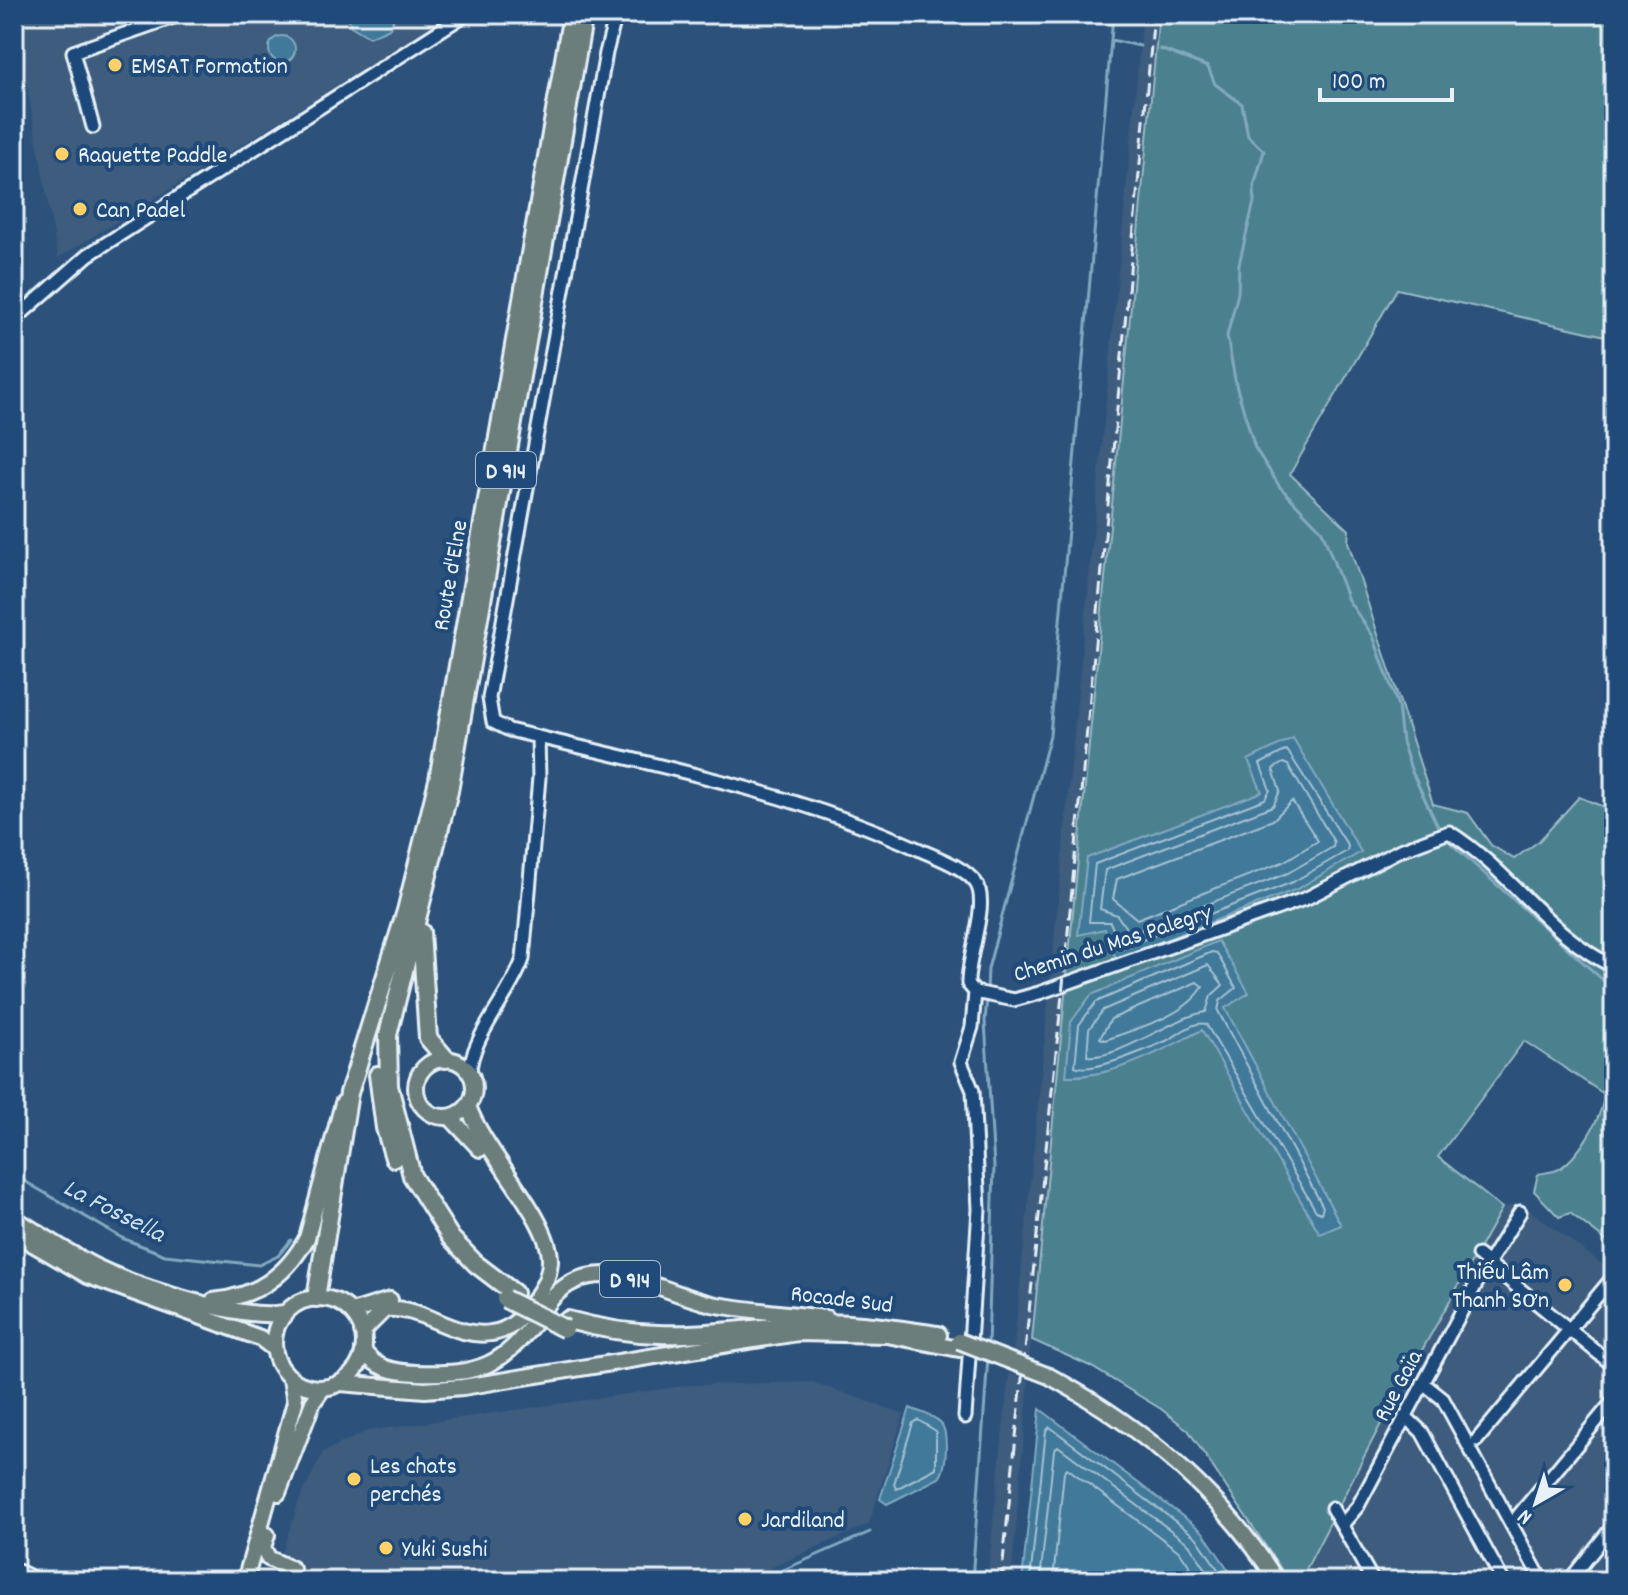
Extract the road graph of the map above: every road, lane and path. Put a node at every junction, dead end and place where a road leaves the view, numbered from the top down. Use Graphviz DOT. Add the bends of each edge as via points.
graph roads {
  1 [pos="182,14"];
  2 [pos="560,14"];
  3 [pos="572,14"];
  4 [pos="584,14"];
  5 [pos="594,14"];
  6 [pos="616,14"];
  7 [pos="465,15"];
  8 [pos="93,127"];
  9 [pos="562,148"];
  10 [pos="14,320"];
  11 [pos="510,364"];
  12 [pos="538,737"];
  13 [pos="449,791"];
  14 [pos="393,951"];
  15 [pos="1614,967"];
  16 [pos="978,993"];
  17 [pos="458,1065"];
  18 [pos="349,1093"];
  19 [pos="468,1106"];
  20 [pos="450,1117"];
  21 [pos="1520,1212"];
  22 [pos="14,1218"];
  23 [pos="14,1233"];
  24 [pos="1483,1259"];
  25 [pos="1614,1276"];
  26 [pos="509,1296"];
  27 [pos="316,1298"];
  28 [pos="204,1303"];
  29 [pos="352,1312"];
  30 [pos="284,1313"];
  31 [pos="567,1324"];
  32 [pos="1569,1329"];
  33 [pos="362,1332"];
  34 [pos="938,1335"];
  35 [pos="725,1343"];
  36 [pos="959,1345"];
  37 [pos="273,1348"];
  38 [pos="363,1350"];
  39 [pos="1614,1366"];
  40 [pos="291,1379"];
  41 [pos="1048,1379"];
  42 [pos="340,1383"];
  43 [pos="1423,1383"];
  44 [pos="323,1388"];
  45 [pos="1614,1400"];
  46 [pos="1405,1416"];
  47 [pos="965,1417"];
  48 [pos="1477,1440"];
  49 [pos="292,1459"];
  50 [pos="1332,1508"];
  51 [pos="1518,1516"];
  52 [pos="1342,1525"];
  53 [pos="1614,1525"];
  54 [pos="254,1553"];
  55 [pos="14,1569"];
  56 [pos="292,1569"];
  57 [pos="40,1581"];
  58 [pos="245,1581"];
  59 [pos="1269,1581"];
  60 [pos="1277,1581"];
  61 [pos="1373,1581"];
  62 [pos="1503,1581"];
  63 [pos="1542,1581"];
  64 [pos="1569,1581"];
  1 -- 8 [label="street" via="73,52"];
  2 -- 11 [label="highway"];
  3 -- 11 [label="highway, Route d'Elne / D 914"];
  4 -- 9 [label="highway, Route d'Elne / D 914"];
  5 -- 9 [label="highway"];
  6 -- 12 [label="street" via="489,698 493,722"];
  7 -- 10 [label="street" via="88,255"];
  9 -- 13 [label="highway, Route d'Elne / D 914"];
  11 -- 14 [label="highway, Route d'Elne / D 914" via="438,780"];
  12 -- 16 [label="street" via="832,813 957,867 982,896 967,969 968,984"];
  12 -- 17 [label="street" via="523,959 470,1061"];
  13 -- 17 [label="highway" via="421,936 428,1038"];
  13 -- 26 [label="highway, D 914" via="417,930 394,1002 388,1035 389,1086 402,1150 427,1205"];
  14 -- 18 [label="highway"];
  14 -- 26 [label="highway, D 914" via="378,1030 377,1071 394,1160 442,1243 469,1272"];
  15 -- 16 [label="street, Chemin du Mas Palegry" via="1592,957 1449,832 1398,851 1307,898 1039,993 1014,1000"];
  16 -- 47 [label="street" via="961,1062 973,1091 979,1209"];
  17 -- 19 [label="main road" via="473,1083"];
  17 -- 20 [label="main road" via="428,1065 416,1091 423,1107"];
  18 -- 27 [label="highway"];
  18 -- 28 [label="main road" via="339,1111 299,1253 256,1292"];
  19 -- 20 [label="main road"];
  19 -- 33 [label="main road" via="488,1148 548,1241 549,1274 542,1289 519,1320 494,1333 477,1335 401,1307 385,1309"];
  20 -- 29 [label="main road" via="483,1153 539,1241 538,1279 521,1304 494,1324 463,1321 407,1300"];
  21 -- 24 [label="street, Rue Gaïa"];
  22 -- 28 [label="main road" via="95,1266"];
  23 -- 37 [label="main road" via="88,1276 260,1338"];
  24 -- 32 [label="street"];
  24 -- 43 [label="street, Rue Gaïa"];
  25 -- 32 [label="street"];
  26 -- 31 [label="highway, D 914"];
  27 -- 29 [label="main road" via="336,1301"];
  27 -- 30 [label="main road"];
  28 -- 30 [label="main road" via="263,1317"];
  29 -- 33 [label="main road"];
  30 -- 37 [label="main road"];
  31 -- 34 [label="highway, D 914" via="687,1337 812,1324"];
  31 -- 35 [label="highway, D 914" via="610,1342"];
  32 -- 39 [label="street"];
  32 -- 48 [label="street"];
  33 -- 38 [label="main road"];
  34 -- 36 [label="main road, Rocade Sud / D 914"];
  34 -- 38 [label="main road, Rocade Sud / D 914" via="883,1323 715,1305 609,1275 575,1281 560,1290 520,1342 486,1367 412,1373 382,1368"];
  35 -- 36 [label="main road, Rocade Sud / D 914" via="830,1332"];
  35 -- 42 [label="main road, Rocade Sud / D 914" via="463,1387 425,1390"];
  36 -- 41 [label="main road, Rocade Sud / D 914, bridge"];
  37 -- 40 [label="main road"];
  38 -- 42 [label="main road" via="356,1369"];
  40 -- 44 [label="main road"];
  40 -- 54 [label="main road" via="295,1402"];
  41 -- 59 [label="main road, Rocade Sud / D 914" via="1106,1415 1177,1471 1227,1522"];
  41 -- 60 [label="main road, Rocade Sud / D 914" via="1110,1410 1181,1466 1233,1518"];
  42 -- 44 [label="main road"];
  43 -- 46 [label="street, Rue Gaïa"];
  43 -- 63 [label="street" via="1443,1399"];
  44 -- 49 [label="main road"];
  45 -- 51 [label="street"];
  46 -- 52 [label="street, Rue Gaïa" via="1358,1506"];
  46 -- 62 [label="street" via="1422,1432"];
  49 -- 54 [label="main road"];
  49 -- 56 [label="main road" via="263,1547 271,1561"];
  50 -- 52 [label="street"];
  52 -- 61 [label="street"];
  53 -- 64 [label="street"];
  54 -- 58 [label="main road"];
  55 -- 57 [label="street"];
}
